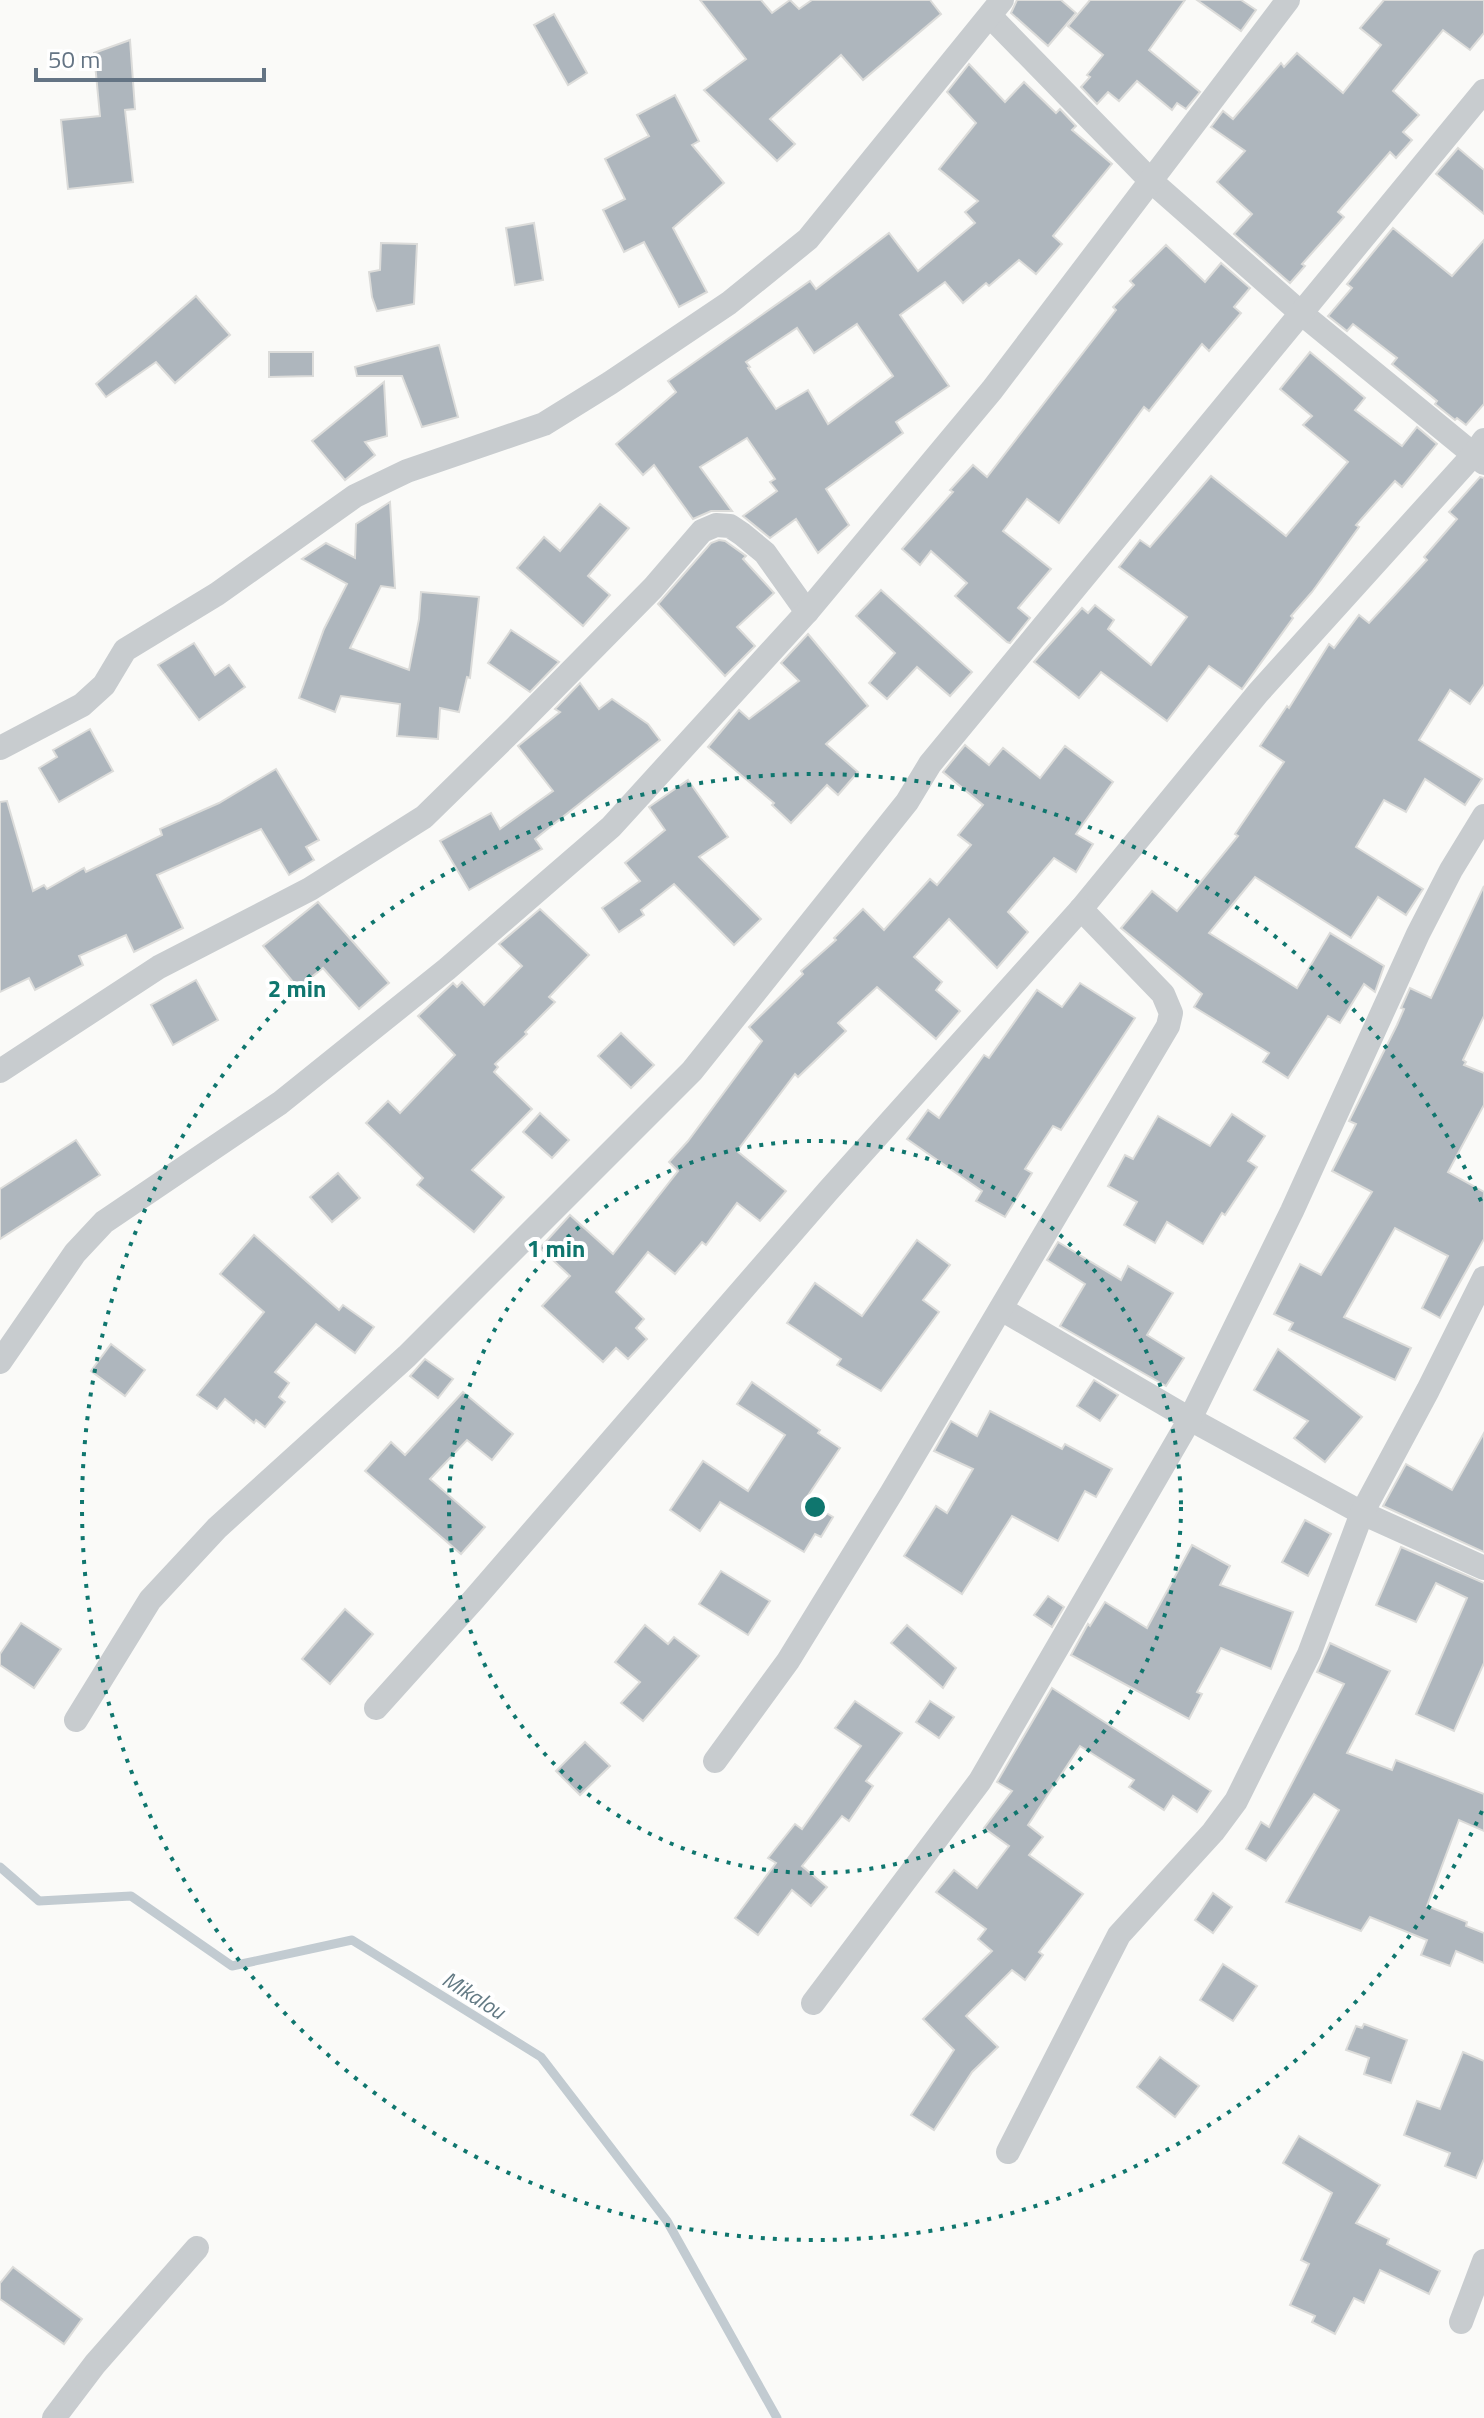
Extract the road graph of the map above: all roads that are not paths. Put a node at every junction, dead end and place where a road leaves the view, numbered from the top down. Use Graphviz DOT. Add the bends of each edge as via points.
graph roads {
  1 [pos="1288,0"];
  2 [pos="996,8"];
  3 [pos="1484,91"];
  4 [pos="1151,181"];
  5 [pos="1301,313"];
  6 [pos="1481,452"];
  7 [pos="807,612"];
  8 [pos="0,748"];
  9 [pos="1484,816"];
  10 [pos="1081,909"];
  11 [pos="0,1071"];
  12 [pos="1484,1278"];
  13 [pos="1001,1309"];
  14 [pos="0,1362"];
  15 [pos="1190,1419"];
  16 [pos="1362,1513"];
  17 [pos="1484,1568"];
  18 [pos="376,1708"];
  19 [pos="76,1720"];
  20 [pos="715,1761"];
  21 [pos="813,2003"];
  22 [pos="1008,2152"];
  23 [pos="197,2248"];
  24 [pos="1484,2261"];
  25 [pos="1461,2322"];
  26 [pos="54,2418"];
  1 -- 4 [label="street"];
  2 -- 4 [label="street"];
  2 -- 8 [label="street" via="808,239 729,303 544,424 407,471 355,496 217,594 125,650 104,685 82,705"];
  3 -- 5 [label="street"];
  4 -- 5 [label="street"];
  4 -- 7 [label="street" via="992,390"];
  5 -- 6 [label="street"];
  5 -- 19 [label="street" via="940,752 907,802 692,1071 407,1356 217,1528 150,1600"];
  6 -- 10 [label="street" via="1258,693"];
  7 -- 11 [label="street" via="765,553 742,534 730,526 702,531 653,588 424,817 310,889 159,967"];
  7 -- 14 [label="street" via="611,827 447,969 280,1103 104,1222 75,1253"];
  9 -- 15 [label="street" via="1418,934"];
  10 -- 13 [label="street" via="1163,994 1171,1013"];
  10 -- 18 [label="street"];
  12 -- 16 [label="street"];
  13 -- 15 [label="street"];
  13 -- 20 [label="street" via="788,1661"];
  15 -- 16 [label="street"];
  15 -- 21 [label="street" via="980,1781"];
  16 -- 17 [label="street"];
  16 -- 22 [label="street" via="1309,1654 1236,1801 1119,1935"];
  23 -- 26 [label="street"];
  24 -- 25 [label="street"];
}
